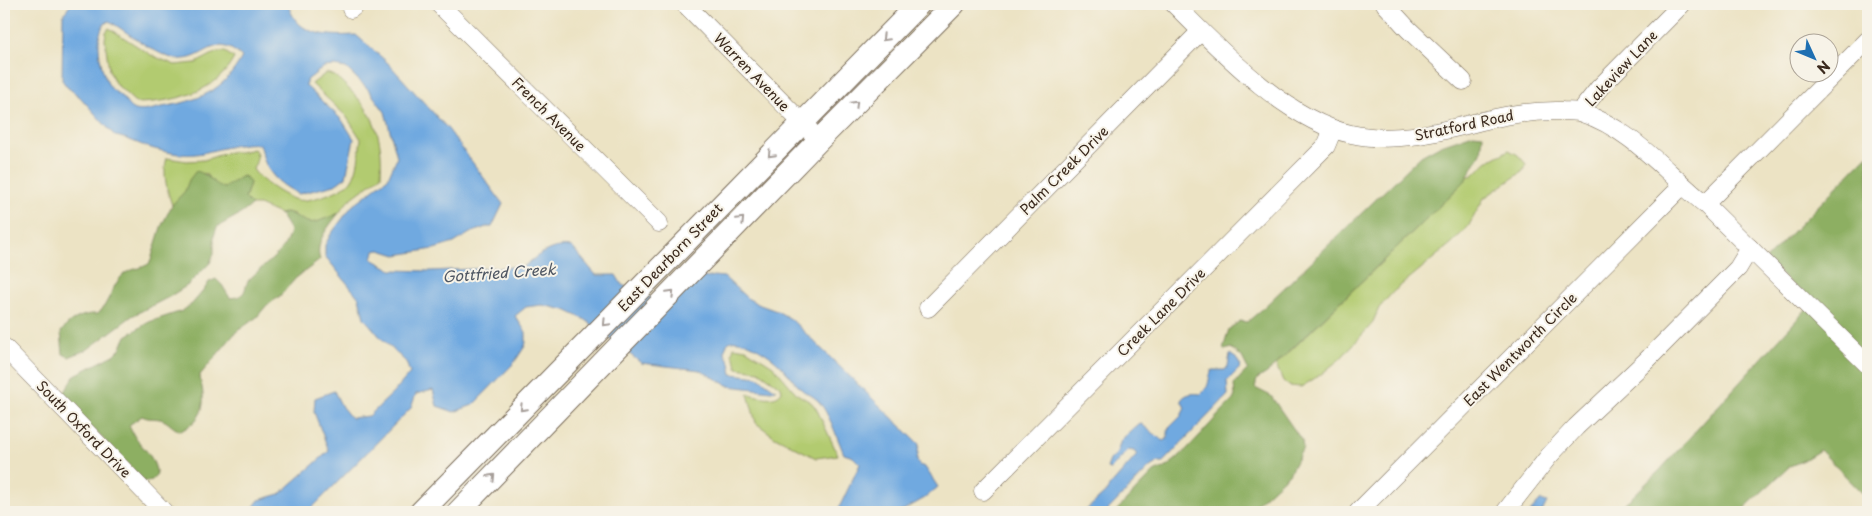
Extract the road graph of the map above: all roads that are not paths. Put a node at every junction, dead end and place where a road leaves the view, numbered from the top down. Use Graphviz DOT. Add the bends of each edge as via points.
graph roads {
  1 [pos="439,4"];
  2 [pos="685,4"];
  3 [pos="919,4"];
  4 [pos="954,4"];
  5 [pos="1174,4"];
  6 [pos="1682,4"];
  7 [pos="1389,7"];
  8 [pos="1201,31"];
  9 [pos="1868,40"];
  10 [pos="1462,81"];
  11 [pos="1580,112"];
  12 [pos="801,123"];
  13 [pos="1334,129"];
  14 [pos="819,140"];
  15 [pos="1682,186"];
  16 [pos="1705,204"];
  17 [pos="659,223"];
  18 [pos="1750,248"];
  19 [pos="928,308"];
  20 [pos="4,347"];
  21 [pos="1868,365"];
  22 [pos="983,491"];
  23 [pos="164,512"];
  24 [pos="421,512"];
  25 [pos="458,512"];
  26 [pos="1358,512"];
  27 [pos="1505,512"];
  1 -- 17 [label="street, French Avenue"];
  2 -- 12 [label="street, Warren Avenue"];
  3 -- 12 [label="main road, East Dearborn Street, one-way"];
  14 -- 4 [label="main road, East Dearborn Street, one-way"];
  5 -- 8 [label="street, Stratford Road"];
  6 -- 11 [label="street, Lakeview Lane" via="1599,88"];
  7 -- 10 [label="street"];
  8 -- 13 [label="street, Stratford Road" via="1280,101"];
  8 -- 19 [label="street, Palm Creek Drive"];
  9 -- 16 [label="street"];
  11 -- 13 [label="street, Stratford Road" via="1519,112 1432,134 1401,138 1350,134"];
  11 -- 15 [label="street, Stratford Road" via="1639,144"];
  12 -- 14 [label="street, Warren Avenue"];
  12 -- 24 [label="main road, East Dearborn Street, one-way"];
  13 -- 22 [label="street, Creek Lane Drive" via="1326,146"];
  25 -- 14 [label="main road, East Dearborn Street, one-way"];
  15 -- 16 [label="street, Stratford Road"];
  15 -- 26 [label="street, East Wentworth Circle"];
  16 -- 18 [label="street, Stratford Road"];
  18 -- 21 [label="street, Stratford Road"];
  18 -- 27 [label="street" via="1738,268 1549,456"];
  20 -- 23 [label="street, South Oxford Drive"];
}
